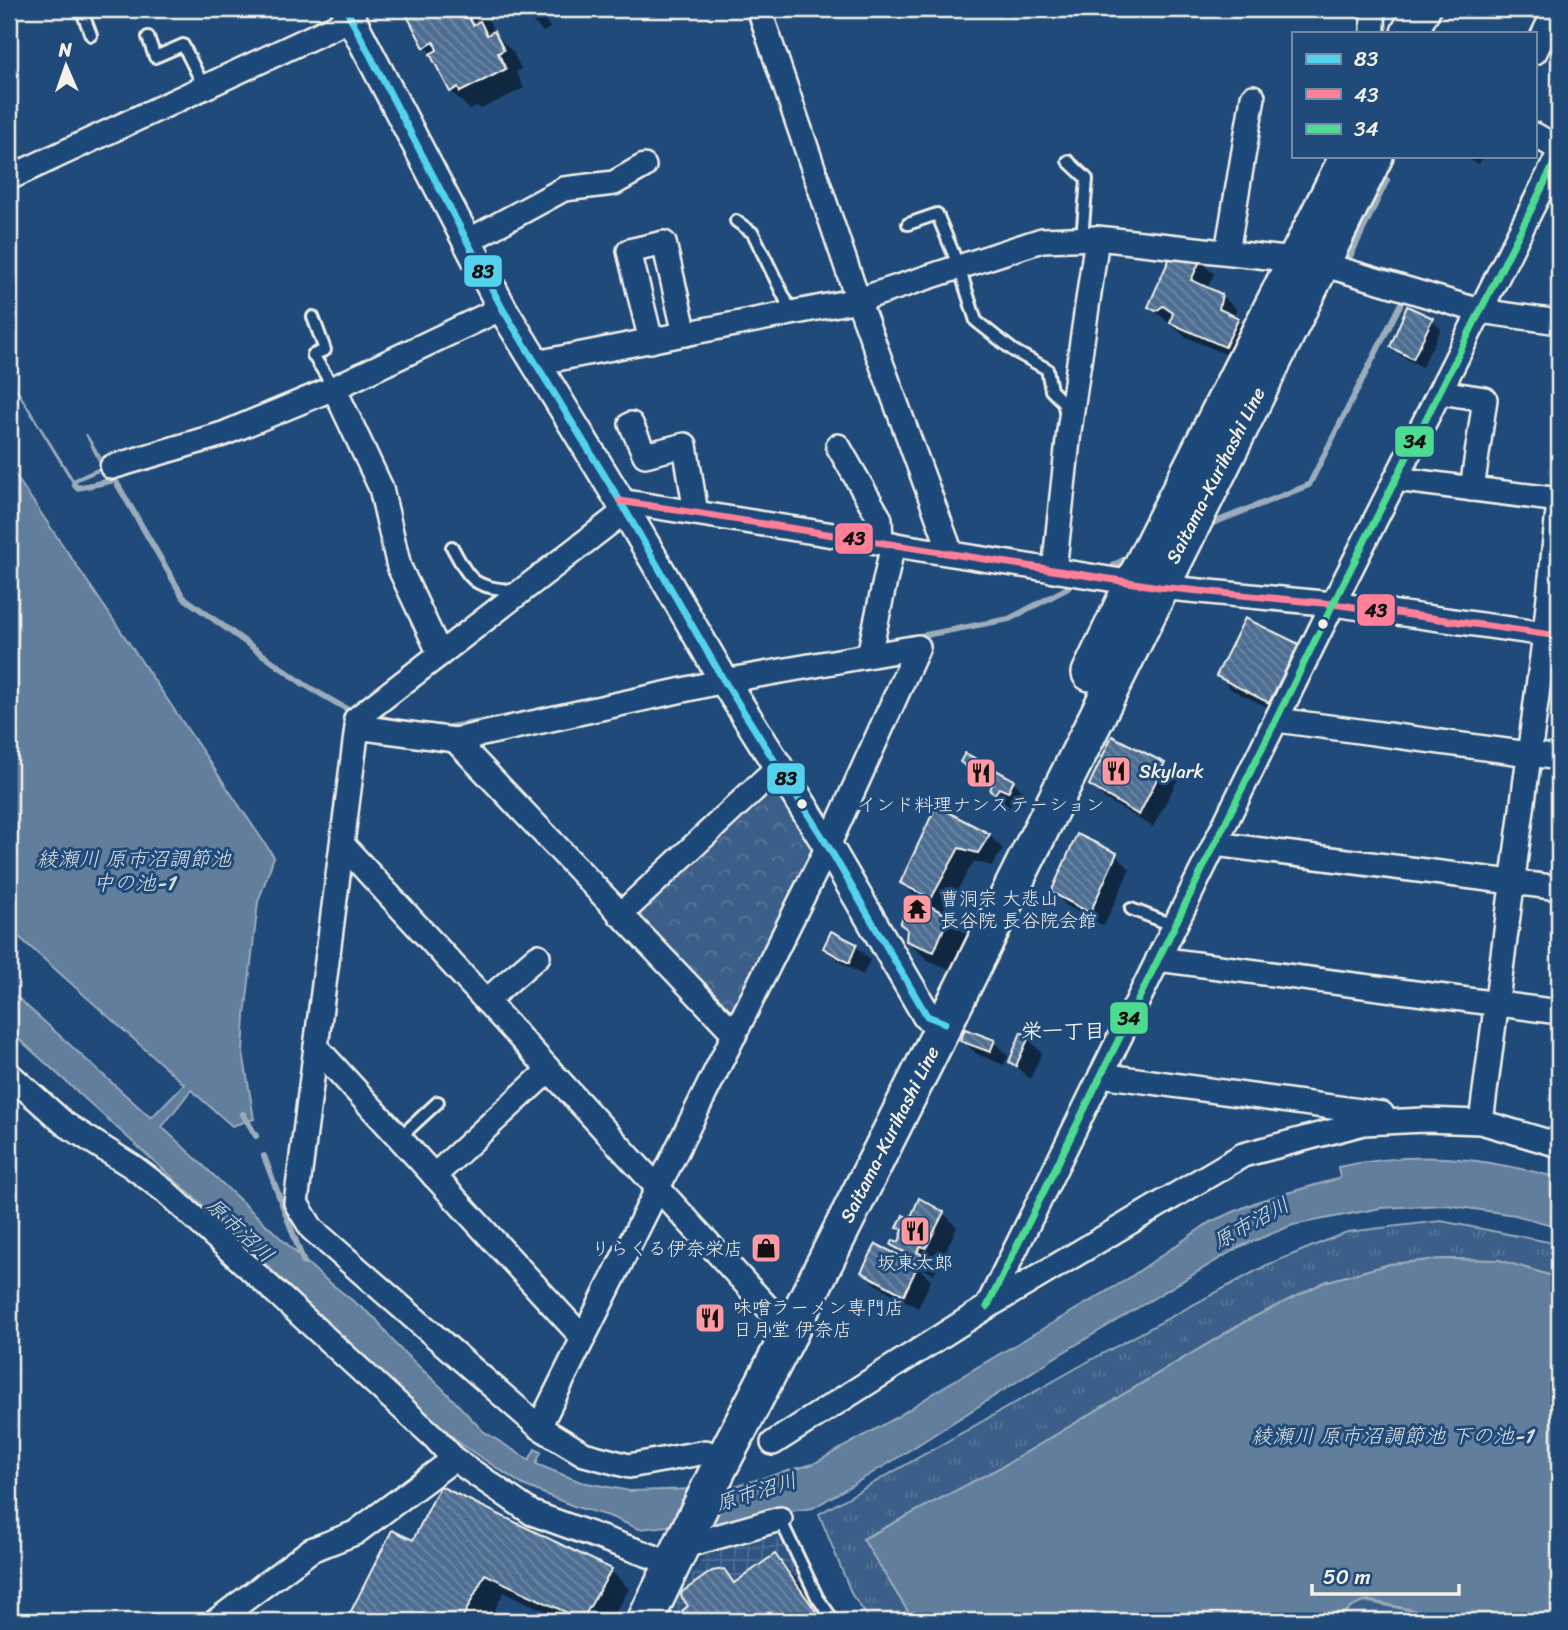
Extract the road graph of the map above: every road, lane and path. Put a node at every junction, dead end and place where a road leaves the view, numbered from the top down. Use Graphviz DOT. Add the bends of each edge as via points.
graph roads {
  1 [pos="81,9"];
  2 [pos="759,9"];
  3 [pos="1373,9"];
  4 [pos="1422,9"];
  5 [pos="1446,9"];
  6 [pos="349,14"];
  7 [pos="1373,32"];
  8 [pos="1410,32"];
  9 [pos="1434,32"];
  10 [pos="1559,33"];
  11 [pos="91,35"];
  12 [pos="148,37"];
  13 [pos="1536,50"];
  14 [pos="204,87"];
  15 [pos="1253,97"];
  16 [pos="1536,136"];
  17 [pos="1559,151"];
  18 [pos="1348,158"];
  19 [pos="1374,158"];
  20 [pos="1068,162"];
  21 [pos="644,166"];
  22 [pos="9,178"];
  23 [pos="1551,188"];
  24 [pos="736,222"];
  25 [pos="908,224"];
  26 [pos="1090,238"];
  27 [pos="468,241"];
  28 [pos="1227,252"];
  29 [pos="1326,266"];
  30 [pos="959,267"];
  31 [pos="858,300"];
  32 [pos="502,308"];
  33 [pos="1480,311"];
  34 [pos="792,313"];
  35 [pos="313,317"];
  36 [pos="1559,322"];
  37 [pos="685,334"];
  38 [pos="651,341"];
  39 [pos="536,363"];
  40 [pos="334,388"];
  41 [pos="1440,392"];
  42 [pos="631,424"];
  43 [pos="1069,431"];
  44 [pos="838,446"];
  45 [pos="113,467"];
  46 [pos="1396,479"];
  47 [pos="1472,489"];
  48 [pos="1559,501"];
  49 [pos="622,506"];
  50 [pos="696,513"];
  51 [pos="887,543"];
  52 [pos="452,547"];
  53 [pos="951,553"];
  54 [pos="1054,571"];
  55 [pos="1146,585"];
  56 [pos="520,592"];
  57 [pos="1333,604"];
  58 [pos="1552,635"];
  59 [pos="870,649"];
  60 [pos="440,654"];
  61 [pos="721,676"];
  62 [pos="356,719"];
  63 [pos="1277,720"];
  64 [pos="455,740"];
  65 [pos="1527,754"];
  66 [pos="1559,758"];
  67 [pos="777,768"];
  68 [pos="1215,844"];
  69 [pos="343,845"];
  70 [pos="828,846"];
  71 [pos="1511,882"];
  72 [pos="1559,888"];
  73 [pos="1130,909"];
  74 [pos="620,915"];
  75 [pos="1175,926"];
  76 [pos="538,956"];
  77 [pos="1158,959"];
  78 [pos="486,1001"];
  79 [pos="1496,1003"];
  80 [pos="1559,1012"];
  81 [pos="936,1019"];
  82 [pos="735,1034"];
  83 [pos="316,1047"];
  84 [pos="549,1070"];
  85 [pos="9,1074"];
  86 [pos="1101,1075"];
  87 [pos="438,1102"];
  88 [pos="1424,1120"];
  89 [pos="1481,1122"];
  90 [pos="399,1138"];
  91 [pos="1559,1145"];
  92 [pos="434,1176"];
  93 [pos="658,1189"];
  94 [pos="987,1307"];
  95 [pos="782,1324"];
  96 [pos="583,1338"];
  97 [pos="539,1427"];
  98 [pos="773,1443"];
  99 [pos="454,1459"];
  100 [pos="707,1465"];
  101 [pos="780,1519"];
  102 [pos="673,1541"];
  103 [pos="216,1621"];
  104 [pos="622,1621"];
  105 [pos="645,1621"];
  106 [pos="834,1621"];
  1 -- 11 [label="lane"];
  2 -- 31 [label="street"];
  3 -- 7 [label="street"];
  4 -- 8 [label="main road"];
  5 -- 9 [label="main road"];
  6 -- 14 [label="street"];
  6 -- 27 [label="street"];
  10 -- 13 [label="street" via="1547,27"];
  12 -- 14 [label="lane" via="155,57 183,45"];
  14 -- 22 [label="street"];
  15 -- 28 [label="street"];
  16 -- 17 [label="street"];
  17 -- 23 [label="street"];
  18 -- 29 [label="main road, Saitama-Kurihashi Line"];
  19 -- 29 [label="main road, Saitama-Kurihashi Line"];
  20 -- 26 [label="lane" via="1087,179"];
  21 -- 27 [label="street" via="614,183 564,190"];
  23 -- 33 [label="street"];
  24 -- 34 [label="lane" via="753,233"];
  25 -- 30 [label="lane" via="937,214"];
  26 -- 28 [label="street"];
  26 -- 30 [label="street" via="1042,240"];
  26 -- 43 [label="street"];
  27 -- 32 [label="street"];
  28 -- 29 [label="street"];
  29 -- 33 [label="street"];
  29 -- 55 [label="main road, Saitama-Kurihashi Line"];
  30 -- 31 [label="street"];
  30 -- 43 [label="lane" via="976,321 1014,351 1047,369 1051,390 1063,402"];
  31 -- 34 [label="street"];
  31 -- 53 [label="street"];
  32 -- 39 [label="street"];
  32 -- 40 [label="street"];
  33 -- 36 [label="street"];
  33 -- 41 [label="street"];
  34 -- 37 [label="street"];
  35 -- 40 [label="lane" via="325,350 313,355"];
  37 -- 38 [label="street"];
  37 -- 38 [label="street" via="664,243 629,251"];
  38 -- 39 [label="street"];
  39 -- 49 [label="street"];
  40 -- 45 [label="street" via="223,434"];
  40 -- 60 [label="street" via="382,488 399,567"];
  41 -- 46 [label="street"];
  41 -- 47 [label="street" via="1485,398"];
  42 -- 50 [label="street" via="645,455 685,445"];
  43 -- 54 [label="street"];
  44 -- 51 [label="street" via="880,519"];
  46 -- 47 [label="street"];
  46 -- 57 [label="street"];
  47 -- 48 [label="street"];
  48 -- 58 [label="street"];
  49 -- 50 [label="street"];
  49 -- 56 [label="street"];
  49 -- 61 [label="street"];
  50 -- 51 [label="street"];
  51 -- 53 [label="street"];
  51 -- 59 [label="street"];
  52 -- 56 [label="lane" via="467,574 483,587"];
  53 -- 54 [label="street"];
  54 -- 55 [label="street"];
  55 -- 57 [label="street"];
  55 -- 81 [label="main road, Saitama-Kurihashi Line"];
  56 -- 60 [label="street"];
  57 -- 58 [label="street"];
  57 -- 63 [label="street"];
  58 -- 65 [label="street"];
  59 -- 61 [label="street"];
  59 -- 70 [label="street" via="918,646"];
  60 -- 62 [label="street"];
  61 -- 64 [label="street"];
  61 -- 67 [label="street"];
  63 -- 65 [label="street"];
  63 -- 68 [label="street"];
  64 -- 69 [label="street" via="357,727"];
  64 -- 74 [label="street"];
  65 -- 66 [label="street"];
  65 -- 71 [label="street"];
  67 -- 70 [label="street"];
  67 -- 74 [label="street"];
  68 -- 71 [label="street"];
  68 -- 75 [label="street"];
  69 -- 78 [label="street"];
  69 -- 83 [label="street"];
  70 -- 81 [label="street"];
  70 -- 82 [label="street"];
  71 -- 72 [label="street"];
  71 -- 79 [label="street"];
  73 -- 75 [label="lane"];
  74 -- 82 [label="street"];
  75 -- 77 [label="street"];
  76 -- 78 [label="street"];
  77 -- 79 [label="street"];
  77 -- 86 [label="street"];
  78 -- 84 [label="street"];
  79 -- 80 [label="street"];
  79 -- 89 [label="street"];
  81 -- 95 [label="main road, Saitama-Kurihashi Line"];
  82 -- 93 [label="street"];
  83 -- 90 [label="street"];
  83 -- 97 [label="street" via="296,1203 312,1229"];
  84 -- 92 [label="street"];
  84 -- 93 [label="street"];
  85 -- 99 [label="street" via="65,1124 165,1191"];
  86 -- 88 [label="street"];
  86 -- 94 [label="street"];
  87 -- 90 [label="lane"];
  88 -- 89 [label="street"];
  88 -- 94 [label="street" via="1364,1123 1243,1155"];
  89 -- 91 [label="street"];
  90 -- 92 [label="street"];
  92 -- 96 [label="street"];
  93 -- 95 [label="street"];
  93 -- 96 [label="street"];
  94 -- 98 [label="street"];
  95 -- 100 [label="main road, Saitama-Kurihashi Line"];
  96 -- 97 [label="street"];
  97 -- 100 [label="street" via="583,1454 629,1465"];
  99 -- 102 [label="street" via="532,1513"];
  99 -- 103 [label="street" via="355,1533 311,1550"];
  100 -- 102 [label="main road, Saitama-Kurihashi Line"];
  101 -- 102 [label="street"];
  101 -- 106 [label="lane" via="817,1597"];
  102 -- 104 [label="main road"];
  102 -- 105 [label="main road"];
}
